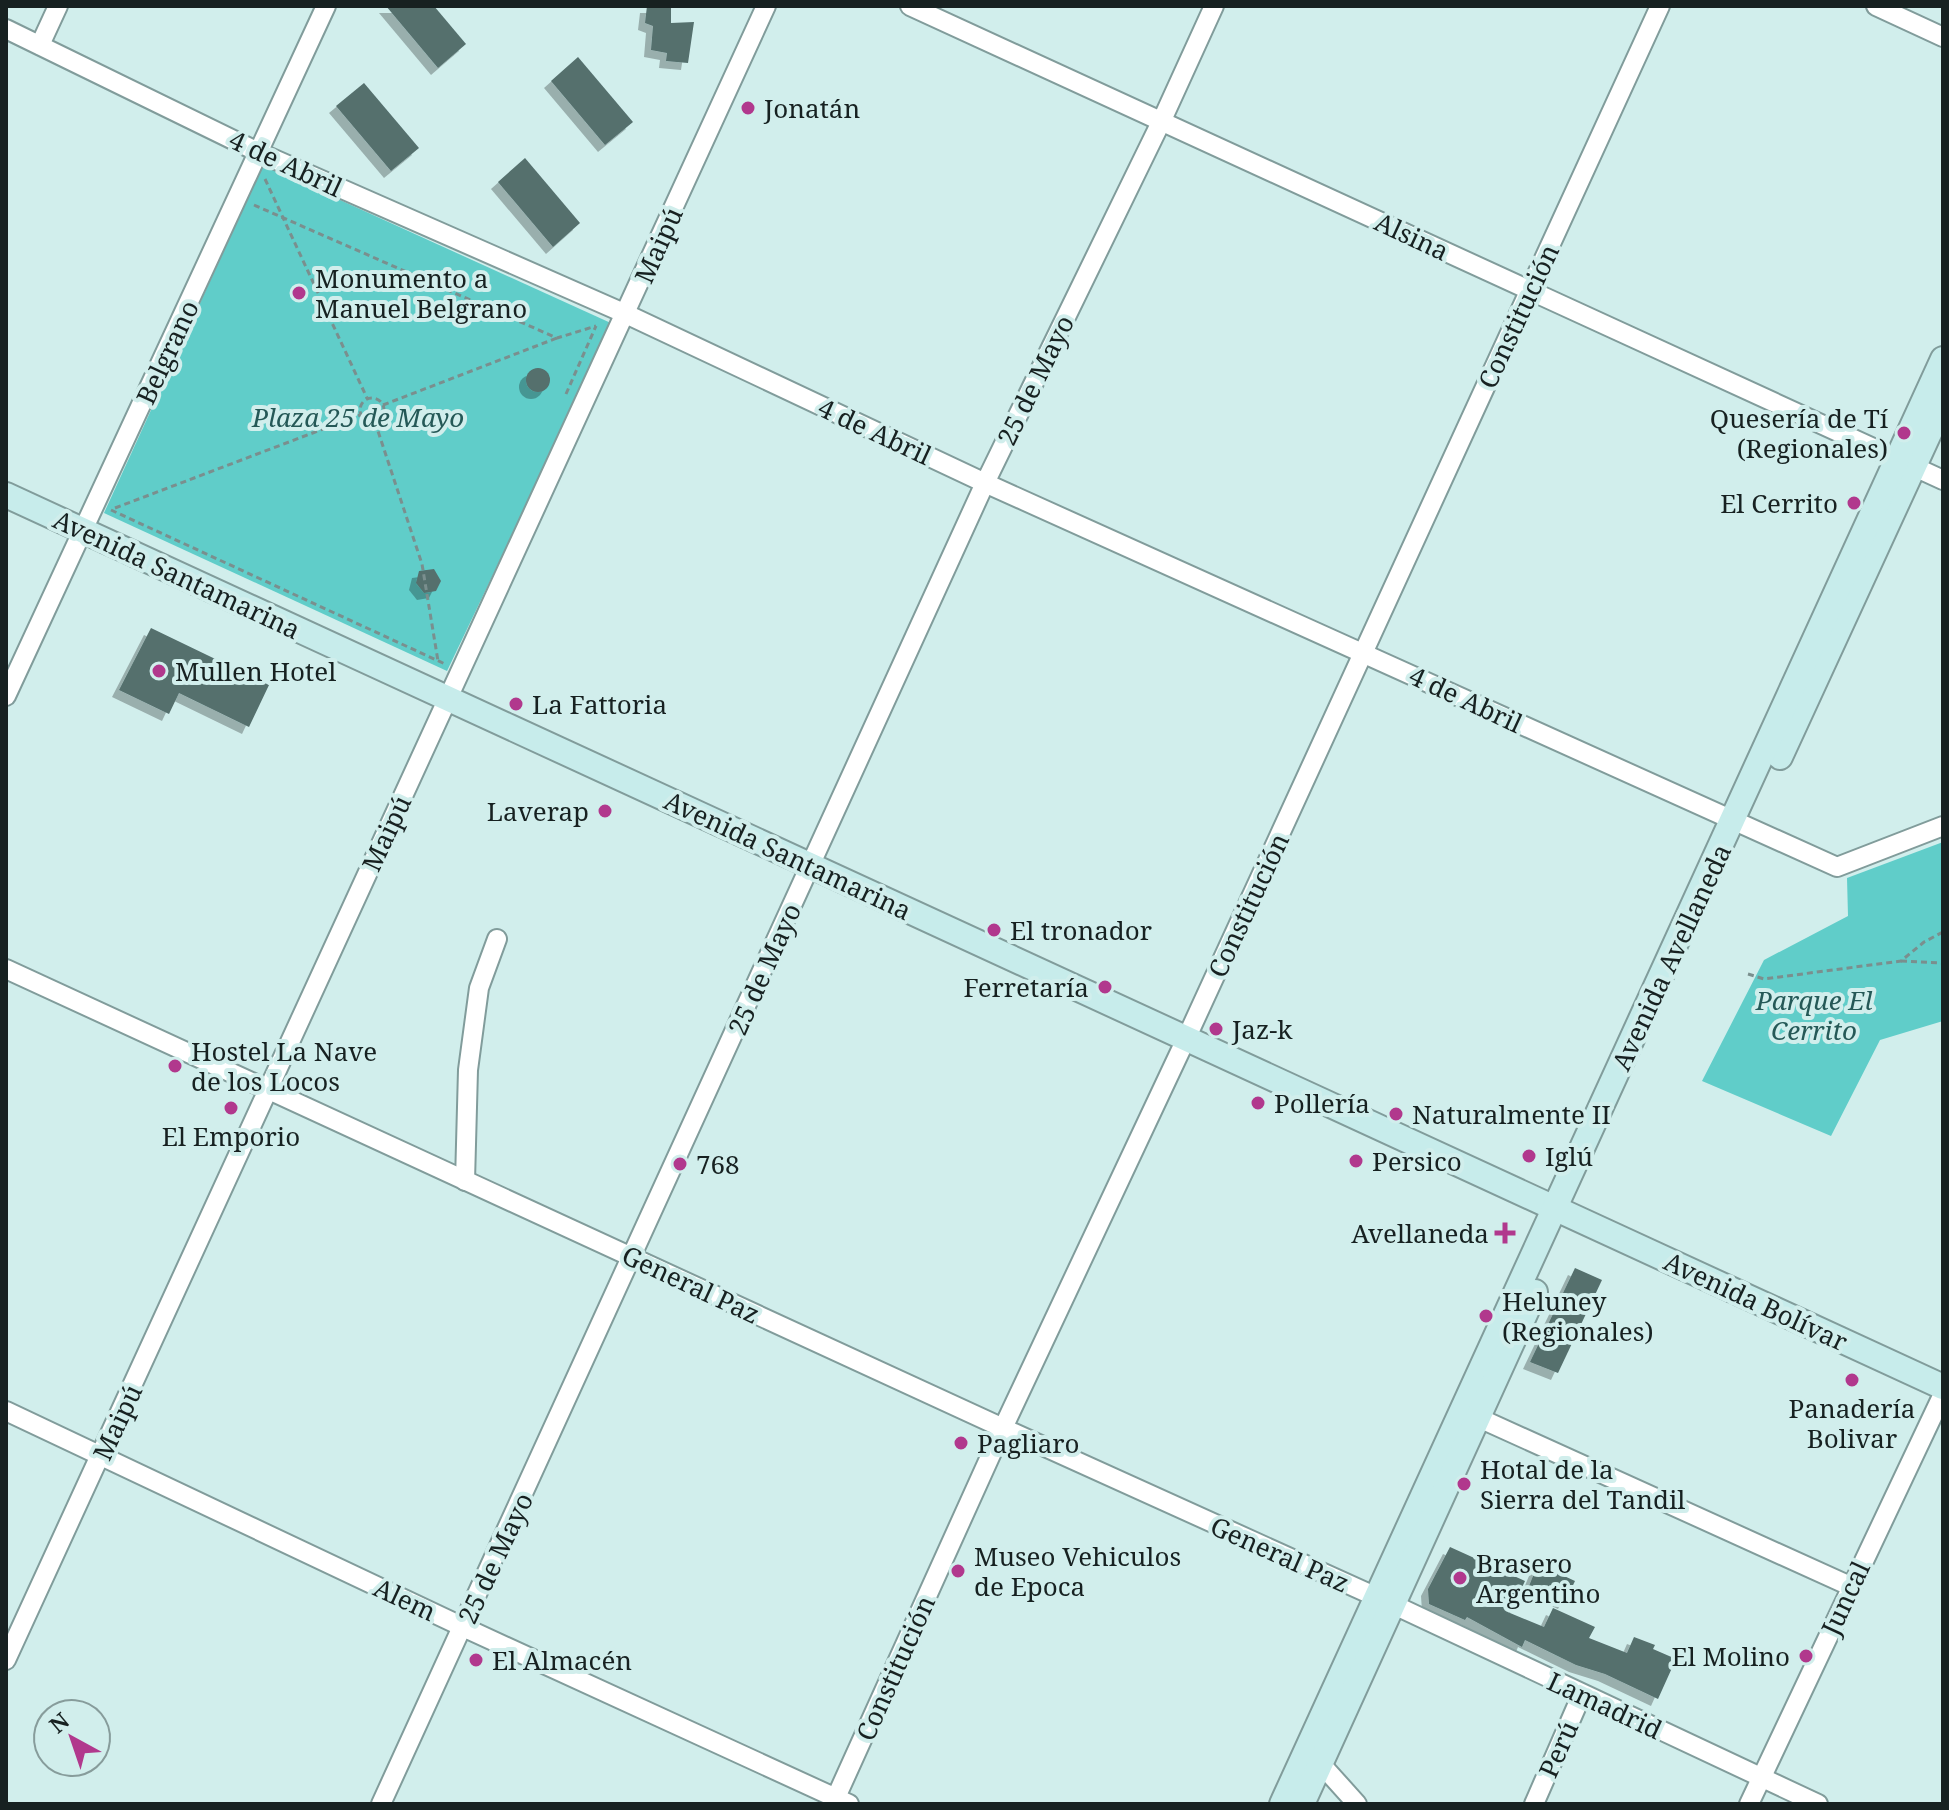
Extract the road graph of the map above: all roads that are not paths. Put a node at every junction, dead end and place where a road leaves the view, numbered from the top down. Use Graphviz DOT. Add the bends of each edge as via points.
graph roads {
  1 [pos="58,6"];
  2 [pos="326,6"];
  3 [pos="766,6"];
  4 [pos="910,6"];
  5 [pos="1214,6"];
  6 [pos="1660,6"];
  7 [pos="1876,6"];
  8 [pos="6,29"];
  9 [pos="1943,37"];
  10 [pos="40,45"];
  11 [pos="1162,120"];
  12 [pos="258,152"];
  13 [pos="1530,290"];
  14 [pos="626,314"];
  15 [pos="1943,359"];
  16 [pos="1943,403"];
  17 [pos="1905,462"];
  18 [pos="1943,480"];
  19 [pos="985,483"];
  20 [pos="6,495"];
  21 [pos="85,531"];
  22 [pos="1364,652"];
  23 [pos="6,696"];
  24 [pos="447,698"];
  25 [pos="1740,825"];
  26 [pos="1943,826"];
  27 [pos="811,866"];
  28 [pos="497,939"];
  29 [pos="6,969"];
  30 [pos="1186,1039"];
  31 [pos="268,1091"];
  32 [pos="465,1181"];
  33 [pos="1562,1212"];
  34 [pos="633,1257"];
  35 [pos="1943,1387"];
  36 [pos="1943,1394"];
  37 [pos="6,1411"];
  38 [pos="1479,1418"];
  39 [pos="1003,1428"];
  40 [pos="102,1455"];
  41 [pos="1850,1586"];
  42 [pos="1384,1601"];
  43 [pos="463,1627"];
  44 [pos="6,1660"];
  45 [pos="1582,1694"];
  46 [pos="1321,1764"];
  47 [pos="1761,1777"];
  48 [pos="840,1802"];
  49 [pos="381,1804"];
  50 [pos="1282,1804"];
  51 [pos="1302,1804"];
  52 [pos="1357,1804"];
  53 [pos="1534,1804"];
  54 [pos="1749,1804"];
  55 [pos="1818,1804"];
  1 -- 10 [label="street"];
  2 -- 12 [label="street, Belgrano"];
  3 -- 14 [label="street, Maipú"];
  4 -- 11 [label="street, Alsina"];
  5 -- 11 [label="street, 25 de Mayo"];
  6 -- 13 [label="street, Constitución"];
  7 -- 9 [label="street"];
  8 -- 10 [label="street, 4 de Abril"];
  10 -- 12 [label="street, 4 de Abril"];
  11 -- 13 [label="street, Alsina"];
  11 -- 19 [label="street, 25 de Mayo"];
  12 -- 14 [label="street, 4 de Abril"];
  12 -- 21 [label="street, Belgrano"];
  13 -- 17 [label="street, Alsina"];
  13 -- 22 [label="street, Constitución"];
  14 -- 19 [label="street, 4 de Abril"];
  14 -- 24 [label="street, Maipú"];
  15 -- 17 [label="main road, Avenida Avellaneda"];
  16 -- 17 [label="main road, Avenida Avellaneda"];
  17 -- 18 [label="street, Alsina"];
  17 -- 25 [label="main road, Avenida Avellaneda"];
  19 -- 22 [label="street, 4 de Abril"];
  19 -- 27 [label="street, 25 de Mayo"];
  20 -- 21 [label="main road, Avenida Santamarina"];
  21 -- 23 [label="street, Belgrano"];
  21 -- 24 [label="main road, Avenida Santamarina"];
  22 -- 25 [label="street, 4 de Abril"];
  22 -- 30 [label="street, Constitución"];
  24 -- 27 [label="main road, Avenida Santamarina"];
  24 -- 31 [label="street, Maipú"];
  25 -- 26 [label="street, 4 de Abril" via="1837,867"];
  25 -- 33 [label="main road, Avenida Avellaneda"];
  27 -- 30 [label="main road, Avenida Santamarina"];
  27 -- 34 [label="street, 25 de Mayo"];
  28 -- 32 [label="street" via="479,988 468,1070"];
  29 -- 31 [label="street, General Paz"];
  30 -- 33 [label="main road, Avenida Santamarina"];
  30 -- 39 [label="street, Constitución"];
  31 -- 32 [label="street, General Paz"];
  31 -- 40 [label="street, Maipú"];
  32 -- 34 [label="street, General Paz"];
  33 -- 35 [label="main road, Avenida Bolívar"];
  33 -- 38 [label="main road, Avenida Avellaneda"];
  33 -- 42 [label="main road, Avenida Avellaneda"];
  34 -- 39 [label="street, General Paz"];
  34 -- 43 [label="street, 25 de Mayo"];
  36 -- 41 [label="street, Juncal"];
  37 -- 40 [label="street, Alem"];
  38 -- 41 [label="street"];
  38 -- 42 [label="main road, Avenida Avellaneda"];
  39 -- 42 [label="street, General Paz"];
  39 -- 48 [label="street, Constitución"];
  40 -- 43 [label="street, Alem"];
  40 -- 44 [label="street, Maipú"];
  41 -- 47 [label="street, Juncal"];
  42 -- 45 [label="street, Lamadrid"];
  42 -- 46 [label="main road, Avenida Avellaneda"];
  42 -- 50 [label="main road, Avenida Avellaneda"];
  43 -- 48 [label="street, Alem"];
  43 -- 49 [label="street, 25 de Mayo"];
  45 -- 47 [label="street, Lamadrid"];
  45 -- 53 [label="street, Perú"];
  46 -- 51 [label="main road, Avenida Avellaneda"];
  46 -- 52 [label="street"];
  47 -- 54 [label="street, Juncal"];
  47 -- 55 [label="street, Lamadrid"];
}
